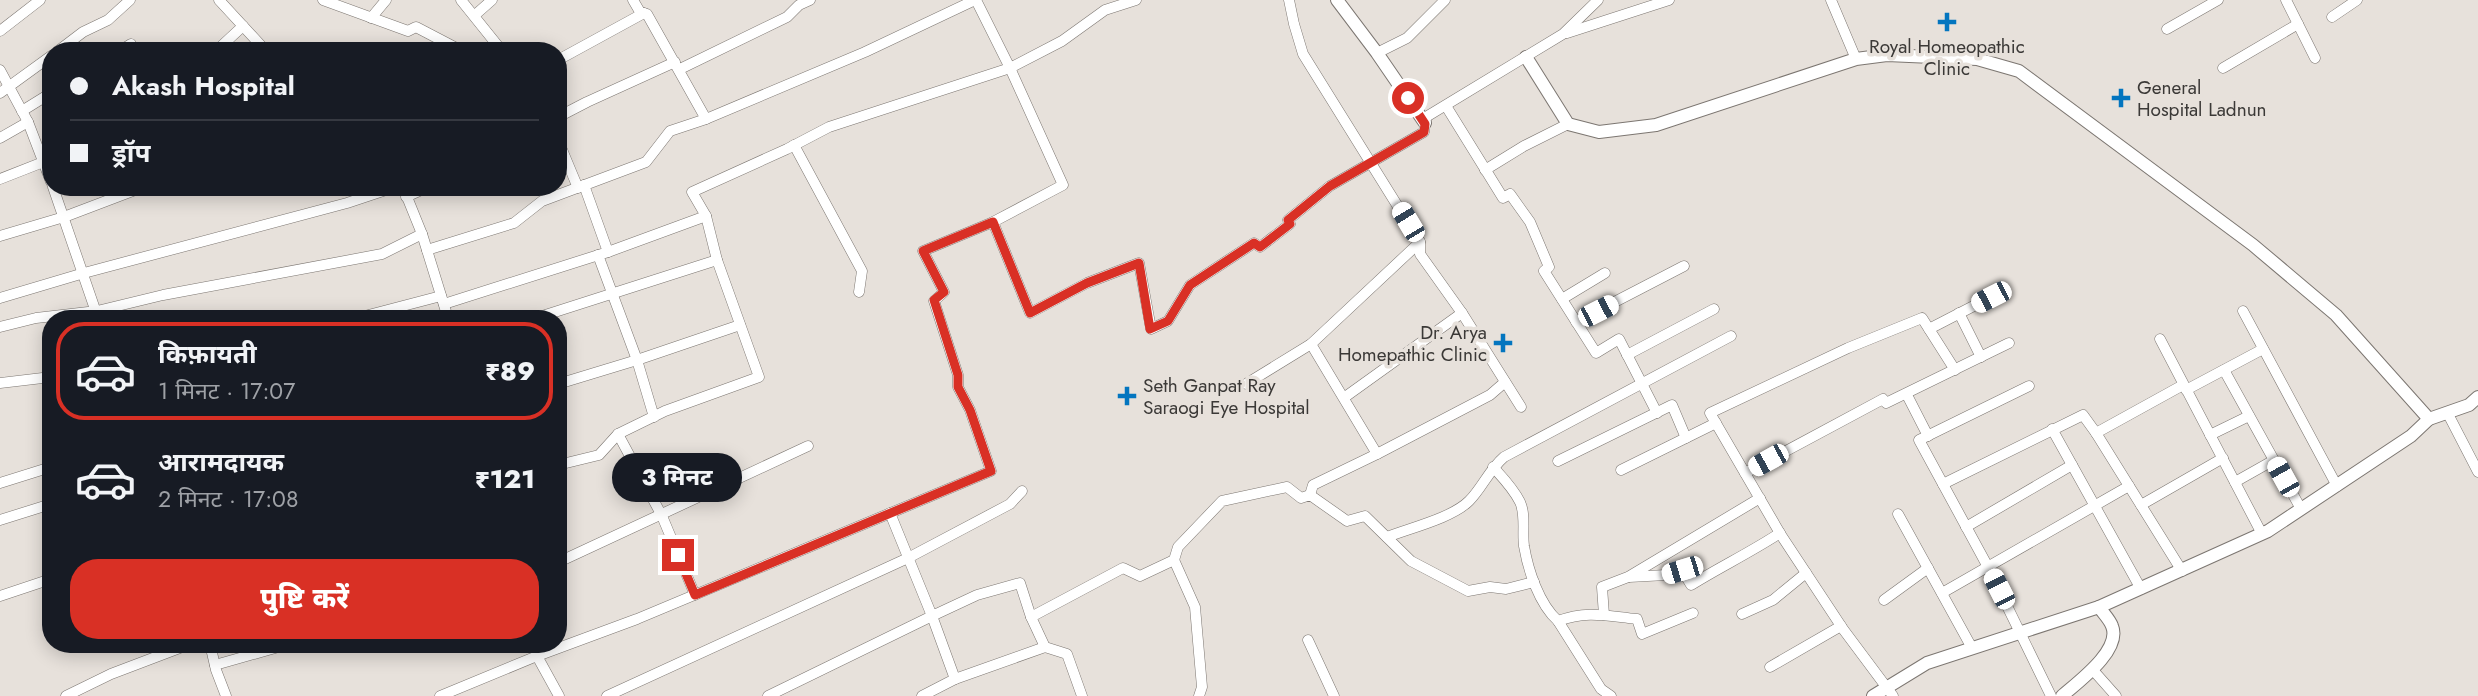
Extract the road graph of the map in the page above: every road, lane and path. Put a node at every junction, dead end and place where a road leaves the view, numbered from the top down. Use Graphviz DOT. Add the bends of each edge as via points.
graph roads {
  1 [pos="40,0"];
  2 [pos="130,0"];
  3 [pos="323,0"];
  4 [pos="386,0"];
  5 [pos="461,0"];
  6 [pos="492,0"];
  7 [pos="633,0"];
  8 [pos="810,0"];
  9 [pos="976,0"];
  10 [pos="1136,0"];
  11 [pos="1289,0"];
  12 [pos="1337,0"];
  13 [pos="1445,0"];
  14 [pos="1598,0"];
  15 [pos="1669,0"];
  16 [pos="1831,0"];
  17 [pos="2218,0"];
  18 [pos="2286,0"];
  19 [pos="2357,0"];
  20 [pos="221,1"];
  21 [pos="644,13"];
  22 [pos="475,15"];
  23 [pos="2332,17"];
  24 [pos="371,18"];
  25 [pos="2298,24"];
  26 [pos="243,26"];
  27 [pos="2167,29"];
  28 [pos="0,31"];
  29 [pos="1563,34"];
  30 [pos="70,42"];
  31 [pos="226,42"];
  32 [pos="258,42"];
  33 [pos="445,42"];
  34 [pos="495,42"];
  35 [pos="1377,53"];
  36 [pos="567,55"];
  37 [pos="1526,57"];
  38 [pos="2315,58"];
  39 [pos="1856,59"];
  40 [pos="42,63"];
  41 [pos="677,66"];
  42 [pos="1010,68"];
  43 [pos="2223,68"];
  44 [pos="0,70"];
  45 [pos="10,86"];
  46 [pos="0,93"];
  47 [pos="42,99"];
  48 [pos="1446,106"];
  49 [pos="22,111"];
  50 [pos="567,112"];
  51 [pos="706,119"];
  52 [pos="28,122"];
  53 [pos="1425,124"];
  54 [pos="1568,124"];
  55 [pos="0,138"];
  56 [pos="794,145"];
  57 [pos="42,151"];
  58 [pos="567,158"];
  59 [pos="1372,162"];
  60 [pos="42,163"];
  61 [pos="1485,170"];
  62 [pos="0,179"];
  63 [pos="581,186"];
  64 [pos="567,191"];
  65 [pos="56,196"];
  66 [pos="119,196"];
  67 [pos="368,196"];
  68 [pos="406,196"];
  69 [pos="555,196"];
  70 [pos="706,216"];
  71 [pos="64,217"];
  72 [pos="993,222"];
  73 [pos="422,234"];
  74 [pos="0,236"];
  75 [pos="1420,242"];
  76 [pos="426,250"];
  77 [pos="603,254"];
  78 [pos="717,260"];
  79 [pos="1684,266"];
  80 [pos="83,273"];
  81 [pos="1605,273"];
  82 [pos="859,292"];
  83 [pos="612,295"];
  84 [pos="1991,297"];
  85 [pos="0,298"];
  86 [pos="1562,299"];
  87 [pos="442,300"];
  88 [pos="1714,309"];
  89 [pos="96,310"];
  90 [pos="114,310"];
  91 [pos="395,310"];
  92 [pos="445,310"];
  93 [pos="562,310"];
  94 [pos="2243,312"];
  95 [pos="1462,313"];
  96 [pos="1959,313"];
  97 [pos="42,318"];
  98 [pos="1576,322"];
  99 [pos="740,324"];
  100 [pos="0,327"];
  101 [pos="1929,329"];
  102 [pos="1731,336"];
  103 [pos="2160,340"];
  104 [pos="2009,343"];
  105 [pos="1311,344"];
  106 [pos="2263,349"];
  107 [pos="1627,355"];
  108 [pos="1982,357"];
  109 [pos="637,360"];
  110 [pos="1955,370"];
  111 [pos="2224,370"];
  112 [pos="42,378"];
  113 [pos="567,381"];
  114 [pos="1505,382"];
  115 [pos="0,383"];
  116 [pos="1246,384"];
  117 [pos="1642,384"];
  118 [pos="2029,386"];
  119 [pos="2185,388"];
  120 [pos="1907,394"];
  121 [pos="1345,397"];
  122 [pos="2475,402"];
  123 [pos="1521,407"];
  124 [pos="1657,413"];
  125 [pos="2448,414"];
  126 [pos="2249,416"];
  127 [pos="654,417"];
  128 [pos="2429,419"];
  129 [pos="1716,423"];
  130 [pos="2052,429"];
  131 [pos="2096,433"];
  132 [pos="618,434"];
  133 [pos="2210,435"];
  134 [pos="1928,436"];
  135 [pos="1686,438"];
  136 [pos="808,446"];
  137 [pos="1377,454"];
  138 [pos="2223,458"];
  139 [pos="2274,460"];
  140 [pos="1558,461"];
  141 [pos="567,463"];
  142 [pos="2072,465"];
  143 [pos="1493,467"];
  144 [pos="42,470"];
  145 [pos="1620,470"];
  146 [pos="2478,472"];
  147 [pos="1745,473"];
  148 [pos="0,482"];
  149 [pos="2235,482"];
  150 [pos="1943,484"];
  151 [pos="2129,486"];
  152 [pos="2337,486"];
  153 [pos="1022,491"];
  154 [pos="1310,495"];
  155 [pos="1760,498"];
  156 [pos="2141,505"];
  157 [pos="2094,506"];
  158 [pos="42,507"];
  159 [pos="2301,509"];
  160 [pos="890,513"];
  161 [pos="1898,514"];
  162 [pos="662,516"];
  163 [pos="0,520"];
  164 [pos="1966,527"];
  165 [pos="1780,533"];
  166 [pos="2262,534"];
  167 [pos="1387,537"];
  168 [pos="567,557"];
  169 [pos="908,558"];
  170 [pos="1174,560"];
  171 [pos="1987,567"];
  172 [pos="1928,568"];
  173 [pos="2182,570"];
  174 [pos="1806,573"];
  175 [pos="1628,578"];
  176 [pos="42,582"];
  177 [pos="1534,582"];
  178 [pos="2141,589"];
  179 [pos="1942,593"];
  180 [pos="695,595"];
  181 [pos="0,596"];
  182 [pos="1884,600"];
  183 [pos="2099,607"];
  184 [pos="1693,613"];
  185 [pos="1742,614"];
  186 [pos="1604,615"];
  187 [pos="932,616"];
  188 [pos="1031,617"];
  189 [pos="1558,621"];
  190 [pos="1841,626"];
  191 [pos="2021,633"];
  192 [pos="1308,640"];
  193 [pos="567,642"];
  194 [pos="1045,647"];
  195 [pos="1972,648"];
  196 [pos="166,653"];
  197 [pos="212,653"];
  198 [pos="257,653"];
  199 [pos="537,653"];
  200 [pos="543,653"];
  201 [pos="215,665"];
  202 [pos="1770,667"];
  203 [pos="2092,669"];
  204 [pos="955,680"];
  205 [pos="1598,692"];
  206 [pos="1890,692"];
  207 [pos="66,696"];
  208 [pos="226,696"];
  209 [pos="440,696"];
  210 [pos="559,696"];
  211 [pos="607,696"];
  212 [pos="768,696"];
  213 [pos="922,696"];
  214 [pos="1082,696"];
  215 [pos="1199,696"];
  216 [pos="1334,696"];
  217 [pos="1611,696"];
  218 [pos="1873,696"];
  219 [pos="2051,696"];
  220 [pos="2062,696"];
  221 [pos="2116,696"];
  1 -- 28 [label="street"];
  2 -- 30 [label="street" via="108,20"];
  3 -- 24 [label="street"];
  4 -- 24 [label="street"];
  5 -- 22 [label="street"];
  6 -- 22 [label="street"];
  7 -- 21 [label="street"];
  8 -- 41 [label="street" via="787,17"];
  9 -- 42 [label="street"];
  9 -- 51 [label="street"];
  10 -- 42 [label="street" via="1105,10 1062,41"];
  11 -- 59 [label="street" via="1303,54"];
  12 -- 35 [label="street"];
  13 -- 35 [label="street" via="1407,38"];
  14 -- 29 [label="street"];
  15 -- 29 [label="street"];
  16 -- 39 [label="street"];
  17 -- 27 [label="street"];
  18 -- 25 [label="street"];
  19 -- 23 [label="street"];
  20 -- 26 [label="street"];
  21 -- 36 [label="street"];
  21 -- 41 [label="street"];
  22 -- 34 [label="street"];
  24 -- 33 [label="street" via="408,31 416,27"];
  25 -- 38 [label="street"];
  25 -- 43 [label="street"];
  26 -- 31 [label="street"];
  26 -- 32 [label="street"];
  29 -- 37 [label="street"];
  35 -- 53 [label="street"];
  37 -- 48 [label="street"];
  37 -- 54 [label="street"];
  39 -- 54 [label="street" via="1656,125 1599,132"];
  39 -- 128 [label="street" via="1887,55 1977,59 2019,72 2253,245 2336,315"];
  40 -- 45 [label="street"];
  41 -- 50 [label="street"];
  41 -- 51 [label="street"];
  42 -- 56 [label="street" via="829,127"];
  42 -- 72 [label="street" via="1063,185"];
  44 -- 45 [label="street"];
  45 -- 46 [label="street"];
  45 -- 49 [label="street"];
  47 -- 49 [label="street"];
  48 -- 53 [label="street" via="1426,117"];
  48 -- 61 [label="street"];
  49 -- 52 [label="street"];
  51 -- 63 [label="street" via="670,131 646,162"];
  52 -- 55 [label="street"];
  52 -- 57 [label="street"];
  53 -- 59 [label="street" via="1424,132"];
  54 -- 61 [label="street"];
  56 -- 70 [label="street" via="692,192"];
  56 -- 82 [label="street" via="862,271"];
  58 -- 63 [label="street"];
  59 -- 72 [label="street" via="1330,186 1260,247 1254,243 1190,285 1168,321 1150,329 1139,263 1087,283 1030,313"];
  59 -- 75 [label="street"];
  60 -- 62 [label="street"];
  61 -- 86 [label="street" via="1503,198 1510,194 1530,222 1549,267 1544,271"];
  63 -- 64 [label="street"];
  63 -- 77 [label="street"];
  65 -- 71 [label="street"];
  66 -- 71 [label="street"];
  67 -- 80 [label="street"];
  68 -- 73 [label="street"];
  69 -- 76 [label="street" via="514,223"];
  70 -- 77 [label="street"];
  70 -- 78 [label="street"];
  71 -- 74 [label="street"];
  71 -- 80 [label="street"];
  72 -- 160 [label="street" via="923,251 944,292 934,300 958,387 991,471"];
  73 -- 76 [label="street"];
  73 -- 90 [label="street" via="382,254 163,295"];
  75 -- 95 [label="street" via="1420,254"];
  75 -- 105 [label="street"];
  76 -- 87 [label="street"];
  77 -- 83 [label="street"];
  77 -- 87 [label="street"];
  78 -- 83 [label="street"];
  78 -- 99 [label="street"];
  79 -- 98 [label="street"];
  80 -- 85 [label="street"];
  80 -- 89 [label="street"];
  81 -- 86 [label="street"];
  83 -- 93 [label="street"];
  83 -- 109 [label="street"];
  84 -- 96 [label="street"];
  86 -- 98 [label="street"];
  87 -- 91 [label="street"];
  87 -- 92 [label="street"];
  88 -- 107 [label="street"];
  94 -- 106 [label="street"];
  95 -- 114 [label="street"];
  95 -- 121 [label="street"];
  96 -- 101 [label="street"];
  96 -- 108 [label="street"];
  97 -- 100 [label="street"];
  98 -- 107 [label="street" via="1596,353 1619,339"];
  99 -- 109 [label="street"];
  99 -- 127 [label="street" via="759,377"];
  101 -- 110 [label="street"];
  101 -- 129 [label="street" via="1922,318 1848,348 1710,413"];
  102 -- 117 [label="street"];
  103 -- 119 [label="street"];
  104 -- 108 [label="street"];
  105 -- 116 [label="street"];
  105 -- 121 [label="street"];
  106 -- 111 [label="street"];
  106 -- 152 [label="street"];
  107 -- 117 [label="street"];
  108 -- 110 [label="street"];
  109 -- 113 [label="street"];
  109 -- 127 [label="street"];
  110 -- 120 [label="street"];
  111 -- 119 [label="street"];
  111 -- 126 [label="street"];
  112 -- 115 [label="street"];
  114 -- 123 [label="street"];
  114 -- 137 [label="street" via="1490,395"];
  117 -- 124 [label="street"];
  117 -- 143 [label="street"];
  118 -- 134 [label="street"];
  119 -- 131 [label="street"];
  119 -- 133 [label="street"];
  120 -- 134 [label="street"];
  120 -- 147 [label="street" via="1886,403 1883,399"];
  121 -- 137 [label="street"];
  122 -- 125 [label="street"];
  124 -- 135 [label="street" via="1672,405"];
  124 -- 140 [label="street"];
  125 -- 128 [label="street"];
  125 -- 146 [label="street"];
  126 -- 133 [label="street"];
  126 -- 139 [label="street"];
  127 -- 132 [label="street"];
  128 -- 152 [label="street"];
  129 -- 135 [label="street"];
  129 -- 147 [label="street"];
  130 -- 131 [label="street" via="2082,415"];
  130 -- 142 [label="street"];
  130 -- 150 [label="street"];
  131 -- 151 [label="street"];
  132 -- 141 [label="street" via="599,454"];
  132 -- 162 [label="street"];
  133 -- 138 [label="street"];
  134 -- 150 [label="street" via="1919,440"];
  135 -- 145 [label="street"];
  136 -- 162 [label="street"];
  137 -- 154 [label="street" via="1313,485"];
  138 -- 149 [label="street"];
  138 -- 156 [label="street"];
  139 -- 149 [label="street"];
  139 -- 159 [label="street"];
  142 -- 157 [label="street"];
  142 -- 164 [label="street"];
  143 -- 167 [label="street" via="1469,501 1455,511"];
  143 -- 177 [label="street" via="1521,505 1524,546"];
  144 -- 148 [label="street"];
  147 -- 155 [label="street"];
  149 -- 166 [label="street"];
  150 -- 164 [label="street"];
  151 -- 156 [label="street"];
  151 -- 157 [label="street"];
  152 -- 159 [label="street"];
  153 -- 169 [label="street" via="1010,504"];
  154 -- 167 [label="street" via="1347,521 1365,516"];
  154 -- 170 [label="street" via="1301,498 1287,487 1222,501 1178,547"];
  155 -- 165 [label="street"];
  155 -- 175 [label="street"];
  156 -- 173 [label="street"];
  157 -- 171 [label="street"];
  157 -- 178 [label="street"];
  158 -- 163 [label="street"];
  159 -- 166 [label="street"];
  160 -- 169 [label="street"];
  160 -- 180 [label="street"];
  161 -- 172 [label="street"];
  162 -- 168 [label="street"];
  162 -- 180 [label="street"];
  164 -- 171 [label="street"];
  165 -- 174 [label="street"];
  165 -- 175 [label="street" via="1691,586 1682,570"];
  166 -- 173 [label="street"];
  167 -- 177 [label="street" via="1411,561 1468,591"];
  169 -- 187 [label="street"];
  169 -- 211 [label="street"];
  170 -- 188 [label="street" via="1140,576 1123,568"];
  170 -- 215 [label="street" via="1195,607"];
  171 -- 179 [label="street"];
  171 -- 191 [label="street"];
  172 -- 179 [label="street"];
  172 -- 182 [label="street"];
  173 -- 178 [label="street"];
  174 -- 185 [label="street" via="1773,600"];
  174 -- 190 [label="street"];
  175 -- 186 [label="street" via="1602,587"];
  176 -- 181 [label="street"];
  177 -- 189 [label="street"];
  178 -- 183 [label="street"];
  179 -- 195 [label="street"];
  180 -- 193 [label="street"];
  183 -- 191 [label="street"];
  183 -- 203 [label="street" via="2113,628 2112,646"];
  184 -- 186 [label="street" via="1642,634 1637,619"];
  186 -- 189 [label="street" via="1577,614"];
  187 -- 188 [label="street" via="977,595 1020,583"];
  187 -- 204 [label="street"];
  187 -- 212 [label="street"];
  188 -- 194 [label="street"];
  189 -- 205 [label="street"];
  190 -- 202 [label="street"];
  190 -- 206 [label="street"];
  191 -- 195 [label="street"];
  191 -- 219 [label="street"];
  192 -- 216 [label="street"];
  194 -- 204 [label="street"];
  194 -- 214 [label="street" via="1067,654"];
  195 -- 206 [label="street" via="1927,663"];
  196 -- 207 [label="street"];
  197 -- 201 [label="street"];
  198 -- 201 [label="street"];
  199 -- 209 [label="street"];
  200 -- 210 [label="street"];
  201 -- 208 [label="street"];
  203 -- 220 [label="street"];
  203 -- 221 [label="street"];
  204 -- 213 [label="street"];
  205 -- 217 [label="street"];
  206 -- 218 [label="street"];
}
